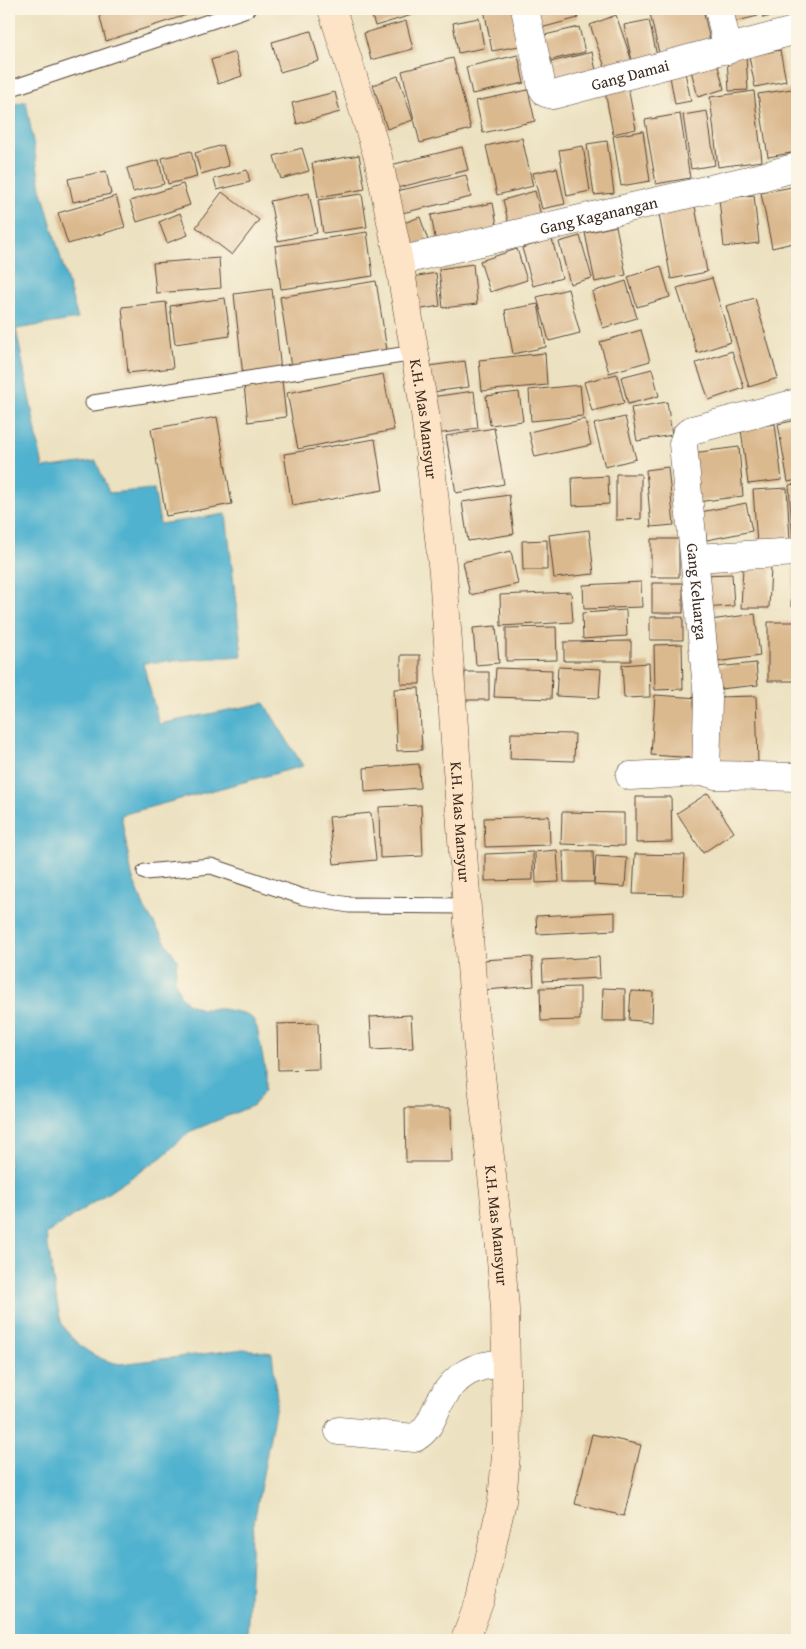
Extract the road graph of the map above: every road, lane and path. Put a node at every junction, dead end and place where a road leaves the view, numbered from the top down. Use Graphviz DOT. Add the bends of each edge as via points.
graph roads {
  1 [pos="247,9"];
  2 [pos="332,9"];
  3 [pos="524,9"];
  4 [pos="719,9"];
  5 [pos="797,30"];
  6 [pos="728,50"];
  7 [pos="9,88"];
  8 [pos="797,167"];
  9 [pos="399,261"];
  10 [pos="415,353"];
  11 [pos="93,403"];
  12 [pos="797,403"];
  13 [pos="797,552"];
  14 [pos="695,558"];
  15 [pos="706,772"];
  16 [pos="630,776"];
  17 [pos="797,777"];
  18 [pos="145,872"];
  19 [pos="467,906"];
  20 [pos="505,1364"];
  21 [pos="339,1431"];
  22 [pos="464,1640"];
  1 -- 7 [label="lane"];
  2 -- 9 [label="main road, K.H. Mas Mansyur" via="378,157"];
  3 -- 6 [label="street, Gang Damai" via="542,87 553,95"];
  4 -- 6 [label="street"];
  5 -- 6 [label="street, Gang Damai"];
  8 -- 9 [label="street, Gang Kaganangan"];
  9 -- 10 [label="main road, K.H. Mas Mansyur"];
  10 -- 11 [label="lane"];
  10 -- 19 [label="main road, K.H. Mas Mansyur" via="443,574"];
  12 -- 14 [label="street, Gang Keluarga" via="692,430 686,435 683,444"];
  13 -- 14 [label="street"];
  14 -- 15 [label="street, Gang Keluarga" via="708,698"];
  15 -- 16 [label="street"];
  15 -- 17 [label="street"];
  18 -- 19 [label="lane" via="211,866 303,897 349,905"];
  19 -- 20 [label="main road, K.H. Mas Mansyur" via="475,1021 500,1248"];
  20 -- 21 [label="street" via="473,1368 456,1378 432,1422 415,1438"];
  20 -- 22 [label="main road, K.H. Mas Mansyur" via="507,1443 502,1501 480,1600"];
}
